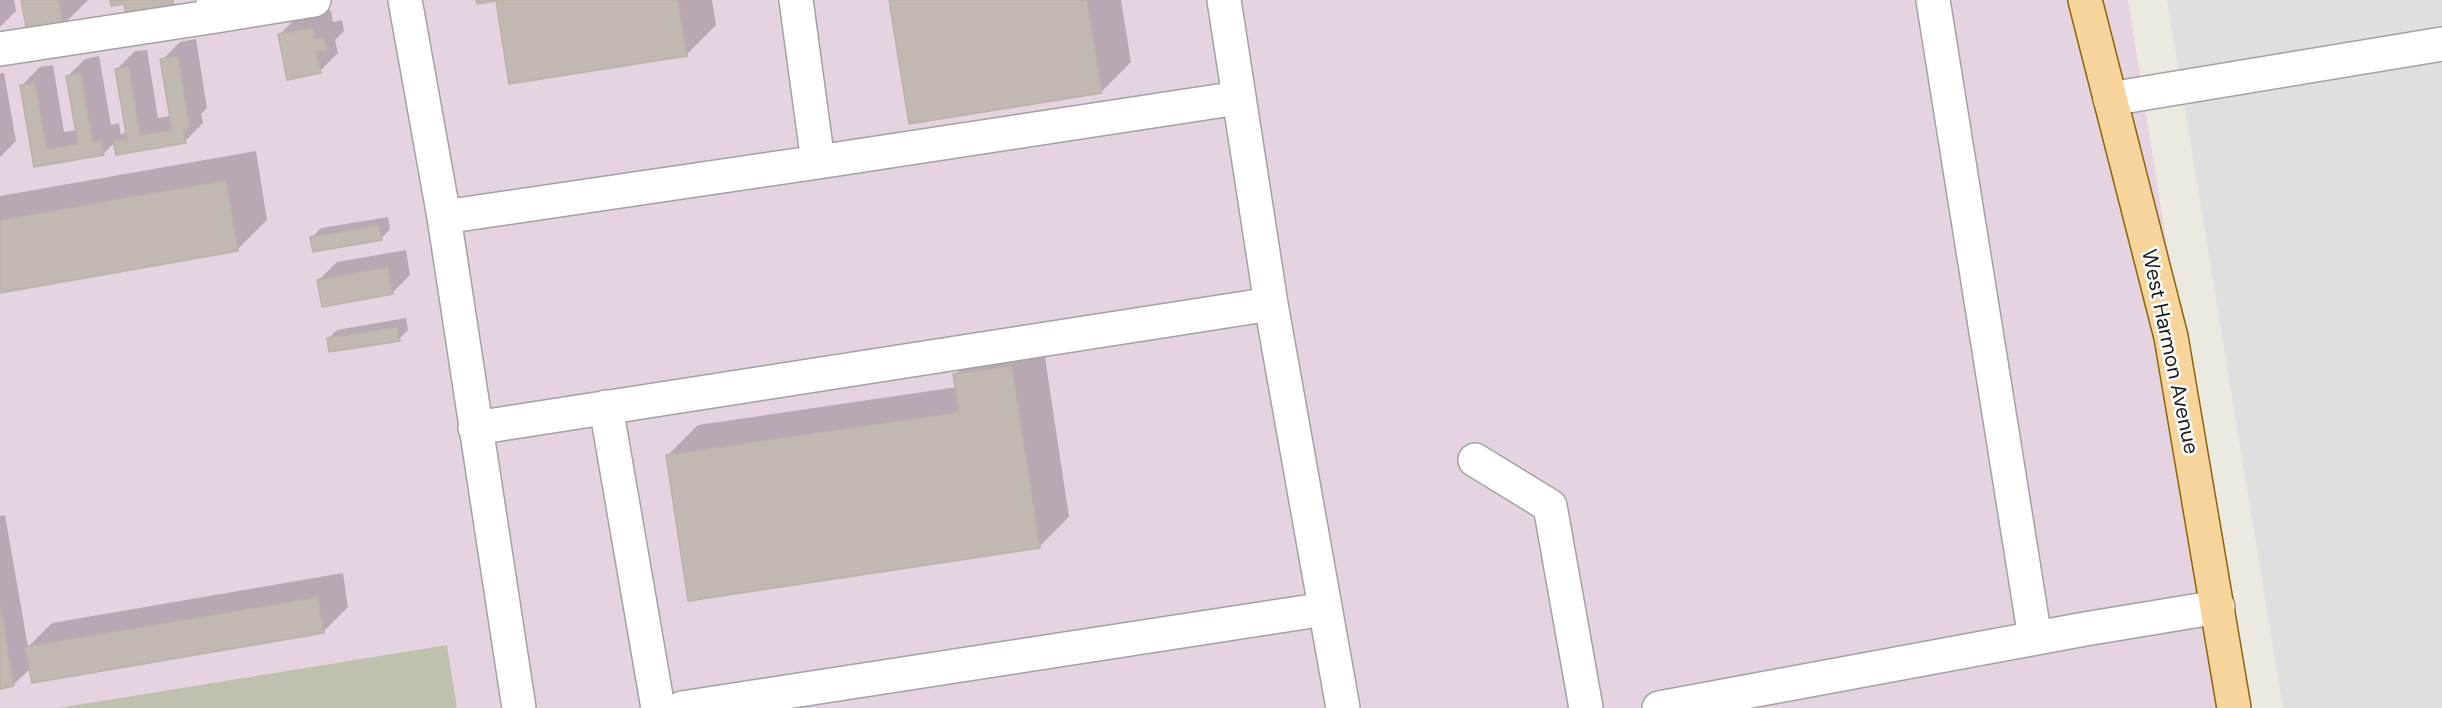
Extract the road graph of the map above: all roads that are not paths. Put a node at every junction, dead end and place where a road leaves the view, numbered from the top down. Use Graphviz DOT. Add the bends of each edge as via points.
graph roads {
  1 [pos="314,0"];
  2 [pos="405,0"];
  3 [pos="796,0"];
  4 [pos="1224,0"];
  5 [pos="1933,0"];
  6 [pos="2085,0"];
  7 [pos="214,8"];
  8 [pos="2442,44"];
  9 [pos="0,49"];
  10 [pos="1238,98"];
  11 [pos="2110,99"];
  12 [pos="818,162"];
  13 [pos="444,217"];
  14 [pos="1271,304"];
  15 [pos="606,407"];
  16 [pos="475,428"];
  17 [pos="1475,460"];
  18 [pos="2218,608"];
  19 [pos="1325,609"];
  20 [pos="2035,639"];
  21 [pos="519,708"];
  22 [pos="658,708"];
  23 [pos="682,708"];
  24 [pos="1343,708"];
  25 [pos="1586,708"];
  26 [pos="1659,708"];
  27 [pos="2234,708"];
  1 -- 7 [label="lane"];
  2 -- 13 [label="lane"];
  3 -- 12 [label="lane"];
  4 -- 10 [label="lane"];
  5 -- 20 [label="lane"];
  6 -- 11 [label="main road, West Harmon Avenue"];
  7 -- 9 [label="lane"];
  8 -- 11 [label="lane"];
  10 -- 12 [label="lane"];
  10 -- 14 [label="lane"];
  11 -- 18 [label="main road, West Harmon Avenue" via="2171,337"];
  12 -- 13 [label="lane"];
  13 -- 16 [label="lane"];
  14 -- 15 [label="lane"];
  14 -- 19 [label="lane"];
  15 -- 16 [label="lane"];
  15 -- 22 [label="lane"];
  16 -- 21 [label="lane"];
  17 -- 25 [label="lane" via="1550,506"];
  18 -- 20 [label="lane"];
  18 -- 27 [label="main road, West Harmon Avenue"];
  19 -- 23 [label="lane"];
  19 -- 24 [label="lane"];
  20 -- 26 [label="lane"];
}
